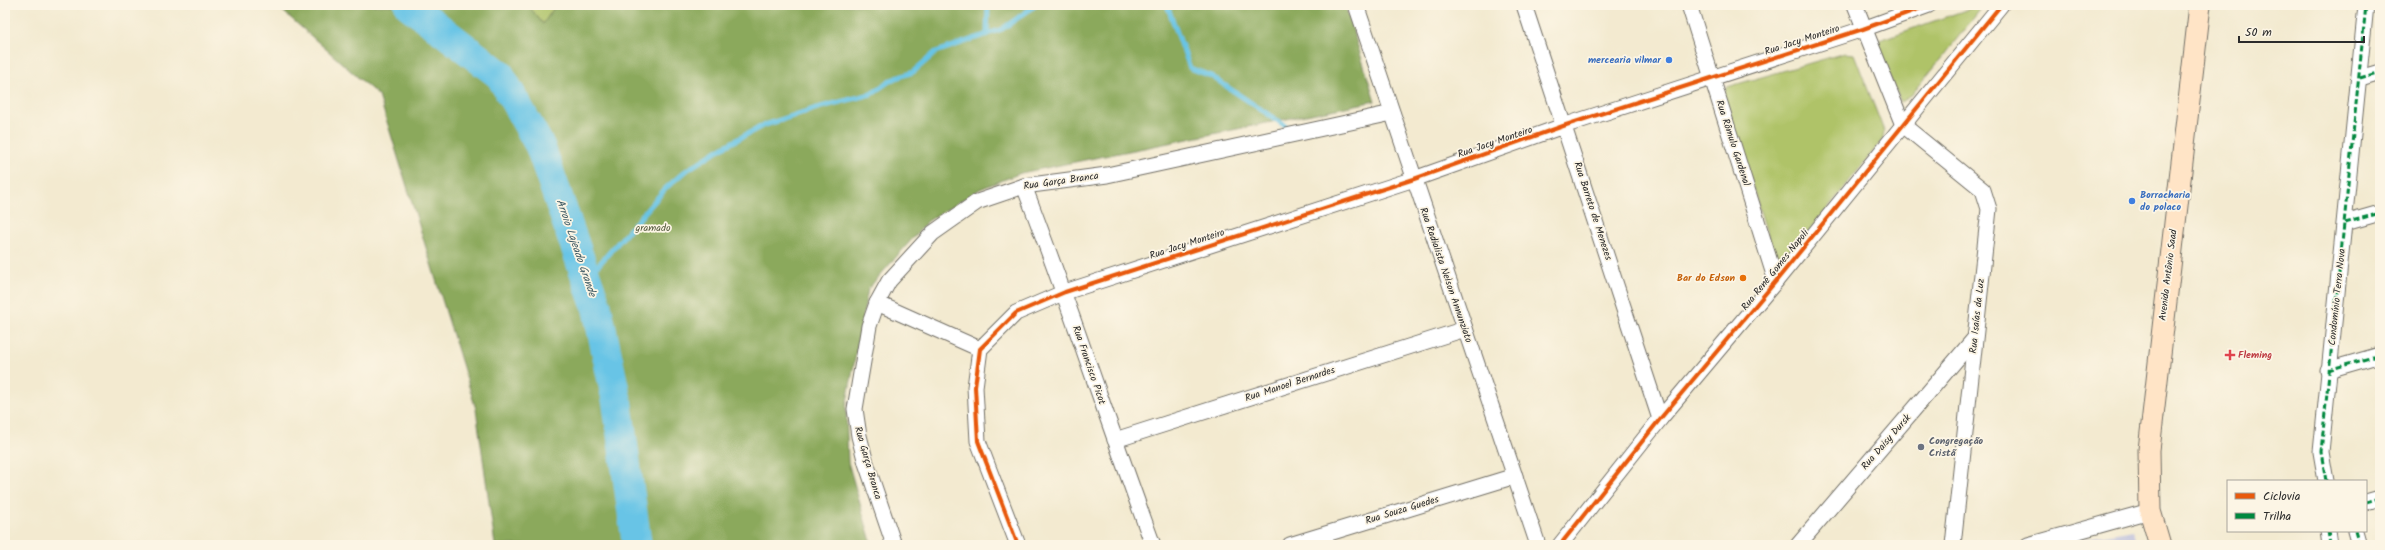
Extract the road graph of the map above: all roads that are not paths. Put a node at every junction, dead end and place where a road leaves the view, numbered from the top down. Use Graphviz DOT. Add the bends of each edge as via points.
graph roads {
  1 [pos="1356,5"];
  2 [pos="1524,5"];
  3 [pos="1689,5"];
  4 [pos="1855,5"];
  5 [pos="1929,5"];
  6 [pos="2001,5"];
  7 [pos="2200,5"];
  8 [pos="2366,5"];
  9 [pos="1862,29"];
  10 [pos="2380,72"];
  11 [pos="1712,77"];
  12 [pos="2360,78"];
  13 [pos="1392,113"];
  14 [pos="1566,125"];
  15 [pos="1903,125"];
  16 [pos="1414,179"];
  17 [pos="1024,186"];
  18 [pos="2380,213"];
  19 [pos="2345,223"];
  20 [pos="1776,282"];
  21 [pos="1065,292"];
  22 [pos="877,304"];
  23 [pos="1465,329"];
  24 [pos="1974,339"];
  25 [pos="980,349"];
  26 [pos="2380,355"];
  27 [pos="2328,370"];
  28 [pos="1660,419"];
  29 [pos="1114,440"];
  30 [pos="1514,476"];
  31 [pos="2326,480"];
  32 [pos="2380,498"];
  33 [pos="2367,502"];
  34 [pos="2150,511"];
  35 [pos="2328,532"];
  36 [pos="2355,532"];
  37 [pos="894,545"];
  38 [pos="1018,545"];
  39 [pos="1153,545"];
  40 [pos="1290,545"];
  41 [pos="1538,545"];
  42 [pos="1560,545"];
  43 [pos="1798,545"];
  44 [pos="1953,545"];
  45 [pos="2028,545"];
  46 [pos="2160,545"];
  47 [pos="2330,545"];
  48 [pos="2359,545"];
  1 -- 13 [label="street, Rua Radialista Nelson Annunziato"];
  2 -- 14 [label="street, Rua Barreto de Menezes"];
  3 -- 11 [label="street, Rua Rômulo Gardenal"];
  4 -- 9 [label="street"];
  5 -- 9 [label="street, Rua Jacy Monteiro"];
  6 -- 15 [label="street, Rua Renê Gomes Napoli"];
  7 -- 34 [label="main road, Avenida Antônio Saad" via="2154,392 2149,450"];
  8 -- 12 [label="street, Condomínio Terra Nova"];
  9 -- 11 [label="street, Rua Jacy Monteiro"];
  9 -- 15 [label="street"];
  10 -- 12 [label="street"];
  11 -- 14 [label="street, Rua Jacy Monteiro"];
  11 -- 20 [label="street, Rua Rômulo Gardenal"];
  12 -- 19 [label="street, Condomínio Terra Nova"];
  13 -- 16 [label="street, Rua Radialista Nelson Annunziato"];
  13 -- 17 [label="street, Rua Garça Branca" via="1107,175"];
  14 -- 16 [label="street, Rua Jacy Monteiro"];
  14 -- 28 [label="street, Rua Barreto de Menezes"];
  15 -- 20 [label="street, Rua Renê Gomes Napoli"];
  15 -- 24 [label="street, Rua Isaías da Luz" via="1983,190 1989,209"];
  16 -- 21 [label="street, Rua Jacy Monteiro"];
  16 -- 23 [label="street, Rua Radialista Nelson Annunziato"];
  17 -- 21 [label="street, Rua Francisco Picot"];
  17 -- 22 [label="street, Rua Garça Branca" via="977,202 933,233 889,281"];
  18 -- 19 [label="street"];
  19 -- 27 [label="street, Condomínio Terra Nova"];
  20 -- 28 [label="street, Rua Renê Gomes Napoli"];
  21 -- 25 [label="street, Rua Jacy Monteiro" via="1016,313"];
  21 -- 29 [label="street, Rua Francisco Picot"];
  22 -- 25 [label="street"];
  22 -- 37 [label="street, Rua Garça Branca" via="868,326 855,409 864,456"];
  23 -- 29 [label="street, Rua Manoel Bernardes"];
  23 -- 30 [label="street, Rua Radialista Nelson Annunziato"];
  24 -- 43 [label="street, Rua Daisy Dursk"];
  24 -- 44 [label="street, Rua Isaías da Luz"];
  25 -- 38 [label="street" via="975,387 978,441"];
  26 -- 27 [label="street"];
  27 -- 31 [label="street, Condomínio Terra Nova" via="2321,452"];
  28 -- 42 [label="street, Rua Renê Gomes Napoli"];
  29 -- 39 [label="street, Rua Francisco Picot"];
  30 -- 40 [label="street, Rua Souza Guedes"];
  30 -- 41 [label="street, Rua Radialista Nelson Annunziato"];
  32 -- 33 [label="street"];
  34 -- 45 [label="street"];
  34 -- 46 [label="main road, Avenida Antônio Saad"];
  35 -- 47 [label="street"];
  36 -- 48 [label="street"];
}
